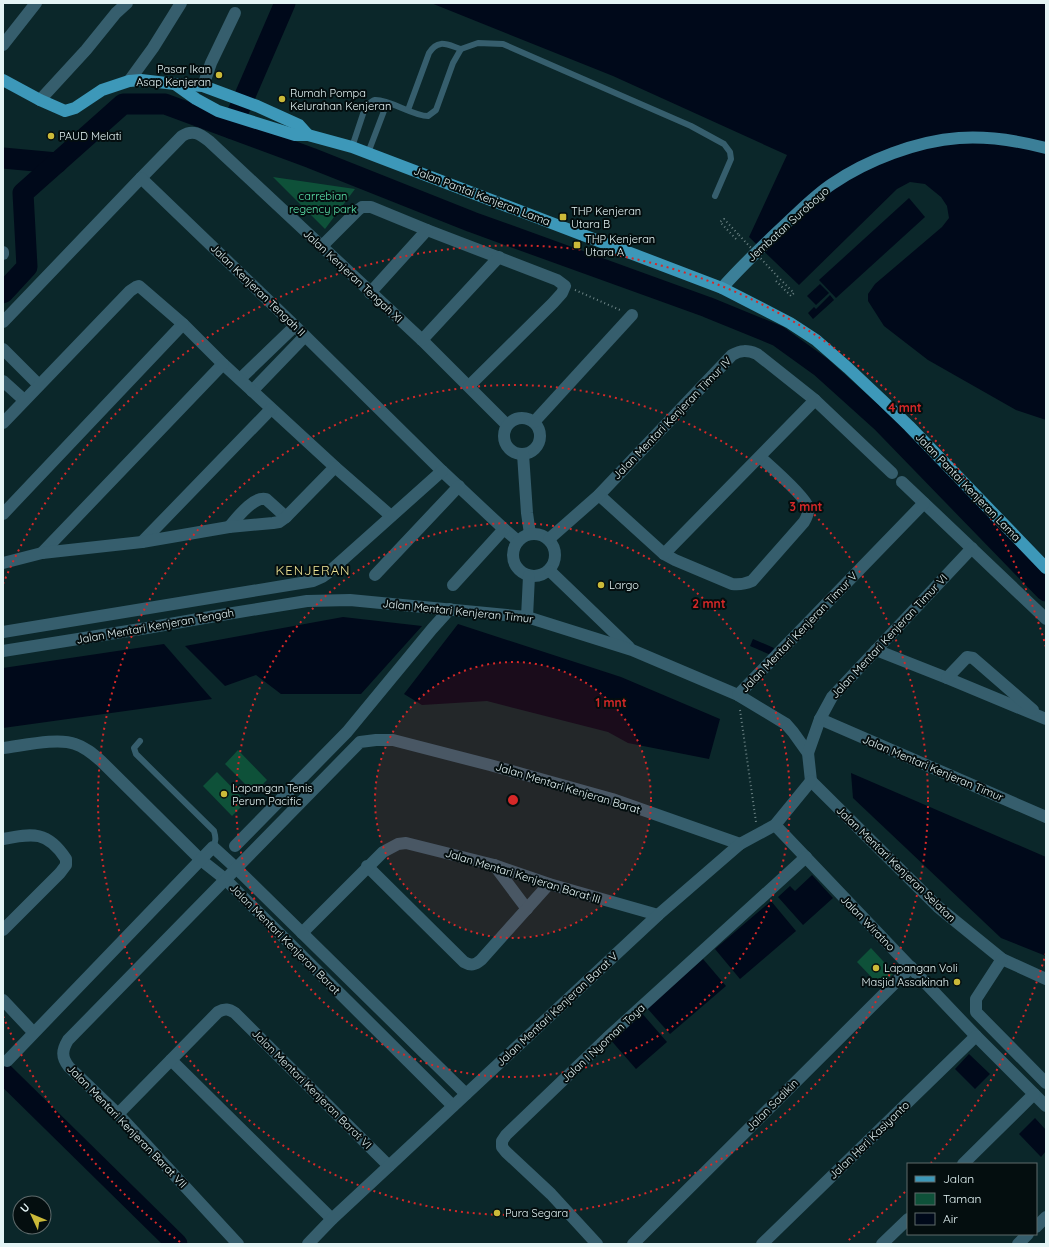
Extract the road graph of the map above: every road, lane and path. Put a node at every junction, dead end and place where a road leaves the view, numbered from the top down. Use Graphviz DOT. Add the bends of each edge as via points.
graph roads {
  1 [pos="36,3"];
  2 [pos="127,3"];
  3 [pos="181,3"];
  4 [pos="235,13"];
  5 [pos="3,45"];
  6 [pos="461,49"];
  7 [pos="3,80"];
  8 [pos="129,81"];
  9 [pos="175,84"];
  10 [pos="203,86"];
  11 [pos="40,100"];
  12 [pos="387,102"];
  13 [pos="408,110"];
  14 [pos="308,135"];
  15 [pos="352,147"];
  16 [pos="1046,148"];
  17 [pos="368,153"];
  18 [pos="142,178"];
  19 [pos="715,196"];
  20 [pos="428,230"];
  21 [pos="736,240"];
  22 [pos="322,246"];
  23 [pos="500,257"];
  24 [pos="776,281"];
  25 [pos="564,286"];
  26 [pos="722,288"];
  27 [pos="370,293"];
  28 [pos="632,315"];
  29 [pos="3,322"];
  30 [pos="183,324"];
  31 [pos="295,326"];
  32 [pos="305,336"];
  33 [pos="422,340"];
  34 [pos="3,349"];
  35 [pos="223,364"];
  36 [pos="240,379"];
  37 [pos="3,381"];
  38 [pos="39,385"];
  39 [pos="469,386"];
  40 [pos="252,391"];
  41 [pos="24,400"];
  42 [pos="815,400"];
  43 [pos="271,409"];
  44 [pos="534,422"];
  45 [pos="3,423"];
  46 [pos="507,425"];
  47 [pos="524,454"];
  48 [pos="760,457"];
  49 [pos="335,467"];
  50 [pos="442,471"];
  51 [pos="892,473"];
  52 [pos="902,482"];
  53 [pos="459,486"];
  54 [pos="599,495"];
  55 [pos="924,503"];
  56 [pos="3,514"];
  57 [pos="391,516"];
  58 [pos="286,517"];
  59 [pos="230,527"];
  60 [pos="504,529"];
  61 [pos="530,534"];
  62 [pos="549,539"];
  63 [pos="518,541"];
  64 [pos="142,542"];
  65 [pos="972,548"];
  66 [pos="42,553"];
  67 [pos="664,554"];
  68 [pos="3,563"];
  69 [pos="1046,568"];
  70 [pos="550,571"];
  71 [pos="375,575"];
  72 [pos="529,576"];
  73 [pos="453,584"];
  74 [pos="307,601"];
  75 [pos="450,609"];
  76 [pos="527,617"];
  77 [pos="1046,619"];
  78 [pos="3,632"];
  79 [pos="632,650"];
  80 [pos="876,650"];
  81 [pos="3,651"];
  82 [pos="947,678"];
  83 [pos="738,695"];
  84 [pos="1044,718"];
  85 [pos="820,719"];
  86 [pos="347,732"];
  87 [pos="140,741"];
  88 [pos="360,742"];
  89 [pos="3,748"];
  90 [pos="808,753"];
  91 [pos="811,781"];
  92 [pos="285,794"];
  93 [pos="298,805"];
  94 [pos="1046,817"];
  95 [pos="774,825"];
  96 [pos="758,834"];
  97 [pos="3,839"];
  98 [pos="740,844"];
  99 [pos="235,846"];
  100 [pos="213,847"];
  101 [pos="806,857"];
  102 [pos="201,860"];
  103 [pos="494,865"];
  104 [pos="368,866"];
  105 [pos="236,868"];
  106 [pos="226,879"];
  107 [pos="549,884"];
  108 [pos="527,909"];
  109 [pos="658,915"];
  110 [pos="3,930"];
  111 [pos="302,933"];
  112 [pos="1002,959"];
  113 [pos="911,967"];
  114 [pos="1046,980"];
  115 [pos="3,1000"];
  116 [pos="33,1032"];
  117 [pos="976,1036"];
  118 [pos="171,1060"];
  119 [pos="7,1061"];
  120 [pos="1046,1083"];
  121 [pos="466,1094"];
  122 [pos="1034,1094"];
  123 [pos="453,1106"];
  124 [pos="1046,1106"];
  125 [pos="118,1114"];
  126 [pos="964,1163"];
  127 [pos="389,1166"];
  128 [pos="1046,1217"];
  129 [pos="332,1219"];
  130 [pos="907,1219"];
  131 [pos="1037,1225"];
  132 [pos="1027,1235"];
  133 [pos="591,1242"];
  134 [pos="238,1244"];
  135 [pos="308,1244"];
  136 [pos="633,1244"];
  137 [pos="762,1244"];
  138 [pos="882,1244"];
  139 [pos="1018,1244"];
  1 -- 5 [label="street"];
  2 -- 11 [label="street"];
  3 -- 8 [label="street"];
  4 -- 10 [label="street"];
  6 -- 13 [label="lane" via="453,63 436,110 428,116"];
  6 -- 13 [label="lane" via="444,44 432,47"];
  6 -- 19 [label="lane" via="478,43 503,44 691,126 724,144 730,152 731,159"];
  7 -- 11 [label="main road, Jalan Pantai Kenjeran Lama"];
  8 -- 9 [label="main road, Jalan Pantai Kenjeran Lama"];
  8 -- 11 [label="main road, Jalan Pantai Kenjeran Lama" via="102,90 70,110 60,110"];
  9 -- 10 [label="main road, Jalan Pantai Kenjeran Lama"];
  9 -- 14 [label="main road, Jalan Pantai Kenjeran Lama" via="218,111 295,135"];
  10 -- 14 [label="main road, Jalan Pantai Kenjeran Lama" via="299,125"];
  12 -- 13 [label="lane"];
  12 -- 15 [label="lane" via="376,100 366,108"];
  12 -- 17 [label="lane"];
  14 -- 15 [label="main road, Jalan Pantai Kenjeran Lama"];
  15 -- 17 [label="main road, Jalan Pantai Kenjeran Lama"];
  16 -- 26 [label="street, Jembatan Suroboyo" via="991,139 959,138 896,152 873,161 832,184 813,199 746,261"];
  17 -- 26 [label="main road, Jalan Pantai Kenjeran Lama"];
  18 -- 22 [label="street, Jalan Kenjeran Tengah XI" via="182,136 188,132 197,134 209,141"];
  18 -- 29 [label="street"];
  18 -- 31 [label="street, Jalan Kenjeran Tengah II"];
  20 -- 22 [label="street" via="367,206 358,210"];
  20 -- 23 [label="street"];
  20 -- 27 [label="street"];
  21 -- 24 [label="path, bridge" via="720,222 724,219 794,293 791,296"];
  22 -- 27 [label="street, Jalan Kenjeran Tengah XI"];
  23 -- 25 [label="street" via="557,280"];
  23 -- 33 [label="street"];
  25 -- 28 [label="path"];
  25 -- 39 [label="street" via="562,293 553,303"];
  26 -- 69 [label="main road, Jalan Pantai Kenjeran Lama" via="803,331 848,368 909,426"];
  27 -- 33 [label="street, Jalan Kenjeran Tengah XI"];
  28 -- 44 [label="street"];
  30 -- 35 [label="street"];
  30 -- 38 [label="street" via="143,289 136,287"];
  30 -- 56 [label="street"];
  31 -- 32 [label="street, Jalan Kenjeran Tengah II"];
  31 -- 36 [label="street"];
  32 -- 40 [label="street"];
  32 -- 50 [label="street, Jalan Kenjeran Tengah II"];
  33 -- 39 [label="street, Jalan Kenjeran Tengah XI"];
  34 -- 38 [label="street"];
  35 -- 36 [label="street"];
  35 -- 66 [label="street"];
  36 -- 40 [label="street"];
  37 -- 41 [label="street"];
  38 -- 41 [label="street"];
  39 -- 46 [label="street, Jalan Kenjeran Tengah XI"];
  40 -- 43 [label="street"];
  41 -- 45 [label="street"];
  42 -- 48 [label="street"];
  42 -- 51 [label="street, Jalan Mentari Kenjeran Timur IV"];
  42 -- 54 [label="street, Jalan Mentari Kenjeran Timur IV" via="757,354 748,350 738,351"];
  43 -- 49 [label="street"];
  43 -- 64 [label="street"];
  44 -- 46 [label="street" via="517,418"];
  44 -- 47 [label="street" via="540,432 538,444"];
  46 -- 47 [label="street" via="504,436 508,447 518,454"];
  47 -- 61 [label="street"];
  48 -- 67 [label="street"];
  48 -- 67 [label="street" via="803,498 808,513 804,522 752,581 740,585 732,584"];
  49 -- 57 [label="street"];
  49 -- 58 [label="street"];
  50 -- 53 [label="street, Jalan Kenjeran Tengah II"];
  50 -- 57 [label="street"];
  52 -- 55 [label="street"];
  53 -- 60 [label="street, Jalan Kenjeran Tengah II"];
  53 -- 71 [label="street"];
  54 -- 62 [label="street, Jalan Mentari Kenjeran Timur IV"];
  54 -- 67 [label="street"];
  55 -- 65 [label="street"];
  55 -- 83 [label="street, Jalan Mentari Kenjeran Timur V"];
  57 -- 78 [label="street" via="329,572 313,581"];
  58 -- 59 [label="street" via="279,522"];
  58 -- 59 [label="street" via="262,498 251,504"];
  59 -- 64 [label="street"];
  60 -- 63 [label="street, Jalan Kenjeran Tengah II"];
  60 -- 73 [label="street"];
  61 -- 62 [label="street" via="544,535"];
  61 -- 63 [label="street"];
  62 -- 70 [label="street" via="556,551 554,565"];
  63 -- 72 [label="street" via="514,547 514,562 522,574"];
  64 -- 66 [label="street"];
  65 -- 77 [label="street"];
  65 -- 80 [label="street, Jalan Mentari Kenjeran Timur VI"];
  66 -- 68 [label="street"];
  70 -- 72 [label="street" via="536,577"];
  70 -- 79 [label="street"];
  72 -- 76 [label="street"];
  74 -- 75 [label="street, Jalan Mentari Kenjeran Timur" via="350,600"];
  74 -- 81 [label="street, Jalan Mentari Kenjeran Tengah"];
  75 -- 76 [label="street, Jalan Mentari Kenjeran Timur"];
  75 -- 86 [label="street"];
  76 -- 79 [label="street, Jalan Mentari Kenjeran Timur"];
  79 -- 83 [label="street, Jalan Mentari Kenjeran Timur"];
  80 -- 82 [label="street"];
  80 -- 85 [label="street, Jalan Mentari Kenjeran Timur VI" via="832,697"];
  82 -- 84 [label="street"];
  82 -- 84 [label="street" via="967,658 973,658"];
  83 -- 90 [label="street, Jalan Mentari Kenjeran Timur" via="786,724"];
  83 -- 96 [label="path, Jalan Mentari Kenjeran Timur V"];
  85 -- 90 [label="street, Jalan Mentari Kenjeran Timur VI"];
  85 -- 94 [label="street, Jalan Mentari Kenjeran Timur"];
  86 -- 88 [label="street"];
  86 -- 92 [label="street"];
  87 -- 100 [label="lane" via="134,748 136,754 214,831 216,842"];
  88 -- 93 [label="street, Jalan Mentari Kenjeran Barat VII"];
  88 -- 98 [label="street, Jalan Mentari Kenjeran Barat" via="393,740 490,765 597,794"];
  89 -- 102 [label="street, Jalan Mentari Kenjeran Barat" via="62,742 86,748"];
  90 -- 91 [label="street, Jalan Mentari Kenjeran Timur"];
  91 -- 95 [label="street, Jalan Mentari Kenjeran Barat V"];
  91 -- 112 [label="street, Jalan Mentari Kenjeran Selatan" via="938,907"];
  92 -- 93 [label="street"];
  92 -- 99 [label="street"];
  93 -- 105 [label="street, Jalan Mentari Kenjeran Barat VII"];
  95 -- 96 [label="street, Jalan Mentari Kenjeran Barat V"];
  95 -- 101 [label="street, Jalan Wiratno"];
  96 -- 98 [label="street, Jalan Mentari Kenjeran Barat V"];
  97 -- 110 [label="street" via="44,837 52,842 66,859 66,865 60,873"];
  98 -- 109 [label="street, Jalan Mentari Kenjeran Barat V"];
  100 -- 102 [label="street"];
  100 -- 105 [label="street, Jalan Mentari Kenjeran Barat"];
  101 -- 113 [label="street, Jalan Wiratno"];
  101 -- 133 [label="street, Jalan I Nyoman Toya" via="607,1038 506,1134 502,1141 502,1147 506,1152 551,1194"];
  102 -- 106 [label="street, Jalan Mentari Kenjeran Barat"];
  102 -- 116 [label="street"];
  103 -- 104 [label="street, Jalan Mentari Kenjeran Barat III" via="406,843 392,846"];
  103 -- 107 [label="street, Jalan Mentari Kenjeran Barat III"];
  103 -- 108 [label="street"];
  104 -- 108 [label="street" via="464,962 470,965 481,960"];
  104 -- 111 [label="street, Jalan Mentari Kenjeran Barat III"];
  105 -- 106 [label="street, Jalan Mentari Kenjeran Barat VII"];
  105 -- 111 [label="street, Jalan Mentari Kenjeran Barat"];
  106 -- 123 [label="street, Jalan Mentari Kenjeran Barat"];
  106 -- 125 [label="street, Jalan Mentari Kenjeran Barat VII" via="64,1047 62,1055 68,1067"];
  107 -- 108 [label="street"];
  107 -- 109 [label="street, Jalan Mentari Kenjeran Barat III"];
  109 -- 121 [label="street, Jalan Mentari Kenjeran Barat V"];
  111 -- 121 [label="street, Jalan Mentari Kenjeran Barat"];
  112 -- 114 [label="street, Jalan Mentari Kenjeran Selatan"];
  112 -- 120 [label="street" via="976,999 976,1012"];
  113 -- 117 [label="street, Jalan Wiratno"];
  113 -- 136 [label="street, Jalan Sadikin"];
  115 -- 116 [label="street"];
  116 -- 119 [label="street"];
  117 -- 122 [label="street, Jalan Wiratno"];
  117 -- 137 [label="street, Jalan Heri Kasiyanto"];
  118 -- 125 [label="street"];
  118 -- 127 [label="street, Jalan Mentari Kenjeran Barat VI" via="218,1012 229,1009"];
  118 -- 129 [label="street"];
  121 -- 123 [label="street, Jalan Mentari Kenjeran Barat V"];
  122 -- 124 [label="street, Jalan Wiratno"];
  122 -- 126 [label="street"];
  123 -- 127 [label="street, Jalan Mentari Kenjeran Barat V"];
  125 -- 134 [label="street, Jalan Mentari Kenjeran Barat VII"];
  127 -- 129 [label="street, Jalan Mentari Kenjeran Barat V"];
  128 -- 131 [label="street"];
  129 -- 135 [label="street, Jalan Mentari Kenjeran Barat V"];
  130 -- 138 [label="street"];
  132 -- 139 [label="street"];
}
